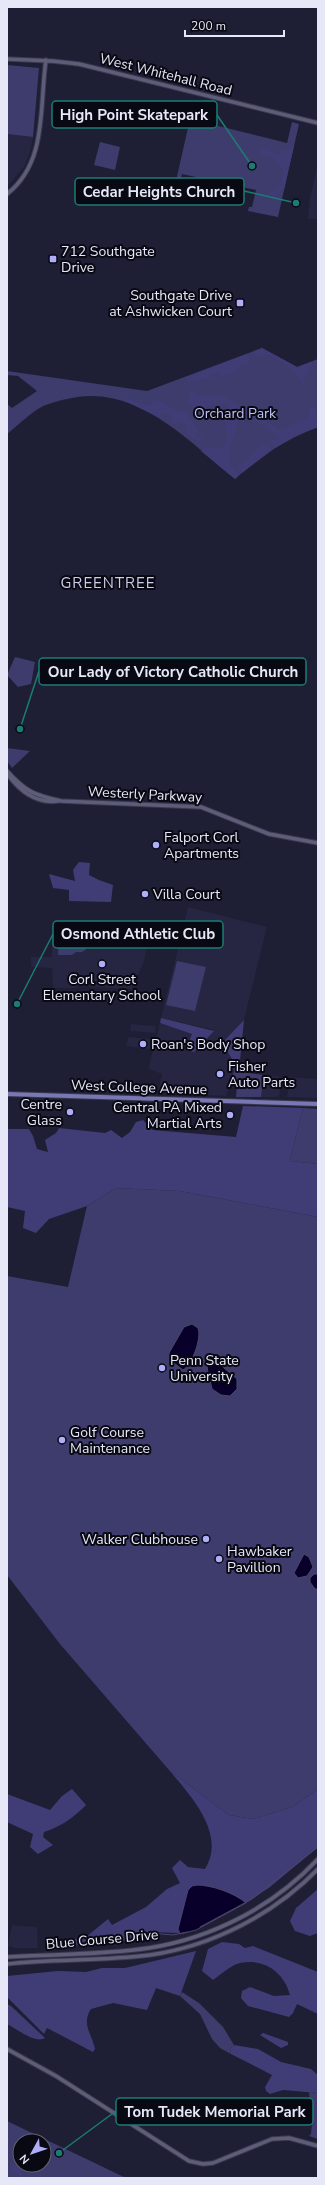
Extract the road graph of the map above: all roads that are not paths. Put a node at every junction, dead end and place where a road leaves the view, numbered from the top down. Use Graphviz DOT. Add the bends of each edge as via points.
graph roads {
  1 [pos="7,59"];
  2 [pos="46,60"];
  3 [pos="318,123"];
  4 [pos="7,194"];
  5 [pos="7,773"];
  6 [pos="318,843"];
  7 [pos="7,1094"];
  8 [pos="318,1104"];
  9 [pos="318,1859"];
  10 [pos="318,1869"];
  11 [pos="7,1957"];
  12 [pos="7,1964"];
  13 [pos="7,2049"];
  14 [pos="318,2146"];
  1 -- 2 [label="main road, West Whitehall Road"];
  2 -- 3 [label="main road, West Whitehall Road" via="93,67"];
  2 -- 4 [label="main road" via="36,152 25,175"];
  5 -- 6 [label="main road, Westerly Parkway" via="28,792 43,798 185,806 211,810 262,832"];
  7 -- 8 [label="main road, West College Avenue"];
  9 -- 11 [label="main road, Blue Course Drive" via="262,1906 224,1926 190,1938 137,1950"];
  10 -- 12 [label="main road, Blue Course Drive" via="288,1896 258,1916 192,1945 139,1956"];
  13 -- 14 [label="main road" via="56,2076 180,2156 194,2162 213,2163 275,2138 289,2138"];
}
